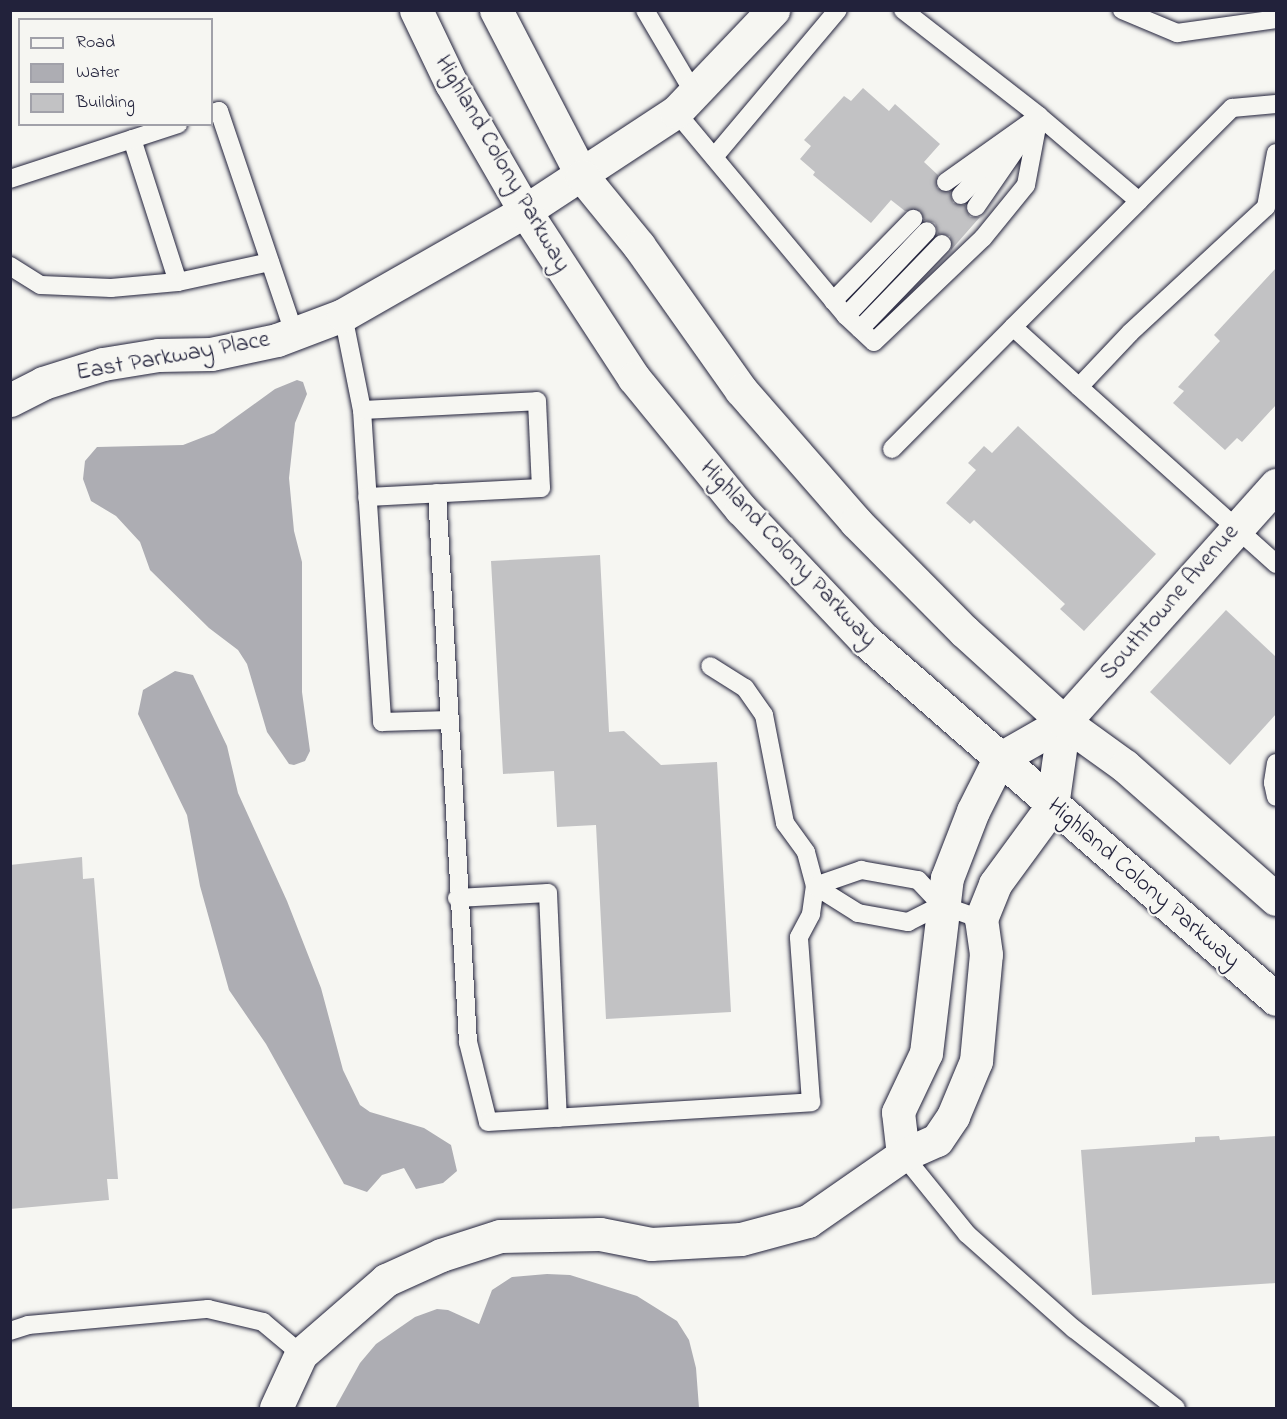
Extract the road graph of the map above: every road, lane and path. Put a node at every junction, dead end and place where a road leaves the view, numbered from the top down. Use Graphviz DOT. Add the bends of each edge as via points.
graph roads {
  1 [pos="416,10"];
  2 [pos="496,10"];
  3 [pos="645,10"];
  4 [pos="773,10"];
  5 [pos="838,10"];
  6 [pos="903,10"];
  7 [pos="1122,10"];
  8 [pos="1276,19"];
  9 [pos="685,104"];
  10 [pos="1276,104"];
  11 [pos="213,114"];
  12 [pos="1039,116"];
  13 [pos="172,126"];
  14 [pos="132,140"];
  15 [pos="1276,153"];
  16 [pos="714,157"];
  17 [pos="582,176"];
  18 [pos="10,179"];
  19 [pos="946,182"];
  20 [pos="962,195"];
  21 [pos="1139,201"];
  22 [pos="1271,205"];
  23 [pos="976,207"];
  24 [pos="525,212"];
  25 [pos="913,219"];
  26 [pos="927,231"];
  27 [pos="942,244"];
  28 [pos="270,262"];
  29 [pos="10,266"];
  30 [pos="178,282"];
  31 [pos="833,301"];
  32 [pos="343,315"];
  33 [pos="846,316"];
  34 [pos="1013,327"];
  35 [pos="860,329"];
  36 [pos="294,333"];
  37 [pos="1079,387"];
  38 [pos="10,400"];
  39 [pos="362,410"];
  40 [pos="892,449"];
  41 [pos="1276,484"];
  42 [pos="437,493"];
  43 [pos="367,498"];
  44 [pos="1235,526"];
  45 [pos="1276,564"];
  46 [pos="710,666"];
  47 [pos="449,720"];
  48 [pos="1064,722"];
  49 [pos="999,759"];
  50 [pos="1276,763"];
  51 [pos="1276,797"];
  52 [pos="1052,806"];
  53 [pos="815,886"];
  54 [pos="458,898"];
  55 [pos="1276,898"];
  56 [pos="941,905"];
  57 [pos="981,919"];
  58 [pos="1276,999"];
  59 [pos="558,1118"];
  60 [pos="903,1155"];
  61 [pos="10,1331"];
  62 [pos="301,1354"];
  63 [pos="276,1408"];
  64 [pos="1176,1408"];
  1 -- 24 [label="street, Highland Colony Parkway" via="451,83"];
  2 -- 17 [label="street"];
  3 -- 9 [label="lane"];
  4 -- 9 [label="street, East Parkway Place"];
  5 -- 16 [label="lane"];
  6 -- 12 [label="lane"];
  7 -- 8 [label="lane" via="1177,33"];
  9 -- 16 [label="lane"];
  9 -- 17 [label="street, East Parkway Place"];
  10 -- 21 [label="lane" via="1232,108"];
  11 -- 28 [label="lane" via="219,111"];
  12 -- 19 [label="lane"];
  12 -- 20 [label="lane"];
  12 -- 21 [label="lane"];
  12 -- 23 [label="lane"];
  12 -- 35 [label="lane" via="1026,185 983,238 874,342"];
  13 -- 14 [label="lane"];
  14 -- 18 [label="lane"];
  14 -- 30 [label="lane"];
  15 -- 22 [label="lane"];
  16 -- 31 [label="lane"];
  17 -- 24 [label="street, East Parkway Place"];
  17 -- 48 [label="street" via="639,246 741,390 856,522 964,631"];
  21 -- 34 [label="lane"];
  22 -- 37 [label="lane" via="1130,333"];
  24 -- 32 [label="street, East Parkway Place"];
  24 -- 49 [label="street, Highland Colony Parkway" via="634,378 741,509 866,641"];
  25 -- 31 [label="lane"];
  26 -- 33 [label="lane"];
  27 -- 35 [label="lane"];
  28 -- 30 [label="lane"];
  28 -- 36 [label="lane"];
  29 -- 30 [label="lane" via="41,285 111,288"];
  31 -- 33 [label="lane"];
  32 -- 36 [label="street, East Parkway Place"];
  32 -- 39 [label="lane"];
  33 -- 35 [label="lane"];
  34 -- 37 [label="lane"];
  34 -- 40 [label="lane"];
  36 -- 38 [label="street, East Parkway Place" via="211,354 158,355 103,364 43,383"];
  37 -- 44 [label="lane"];
  39 -- 42 [label="lane" via="537,401 541,488"];
  39 -- 43 [label="lane"];
  41 -- 44 [label="street, Southtowne Avenue"];
  42 -- 43 [label="lane"];
  42 -- 47 [label="lane"];
  43 -- 47 [label="lane" via="382,722"];
  44 -- 45 [label="lane"];
  44 -- 48 [label="street, Southtowne Avenue"];
  46 -- 53 [label="lane" via="745,688 764,715 785,823 806,852"];
  47 -- 54 [label="lane"];
  48 -- 49 [label="street"];
  48 -- 52 [label="street"];
  48 -- 55 [label="street" via="1125,766"];
  49 -- 52 [label="street, Highland Colony Parkway"];
  49 -- 56 [label="street" via="973,811"];
  50 -- 51 [label="lane"];
  52 -- 57 [label="street" via="995,884"];
  52 -- 58 [label="street, Highland Colony Parkway"];
  53 -- 56 [label="lane" via="858,913 908,922"];
  53 -- 56 [label="lane" via="861,870 918,880"];
  53 -- 59 [label="lane" via="811,914 799,937 811,1102"];
  54 -- 59 [label="lane" via="468,1042 488,1122"];
  54 -- 59 [label="lane" via="548,893"];
  56 -- 57 [label="lane"];
  56 -- 60 [label="street" via="926,1053 898,1112"];
  57 -- 60 [label="street" via="986,954 976,1061 953,1116 937,1140"];
  60 -- 62 [label="street" via="848,1197 808,1221 741,1239 651,1244 600,1234 500,1236 441,1255 386,1281"];
  60 -- 64 [label="lane" via="967,1234 1074,1329"];
  61 -- 62 [label="lane" via="28,1325 208,1309 263,1323"];
  62 -- 63 [label="street"];
}
